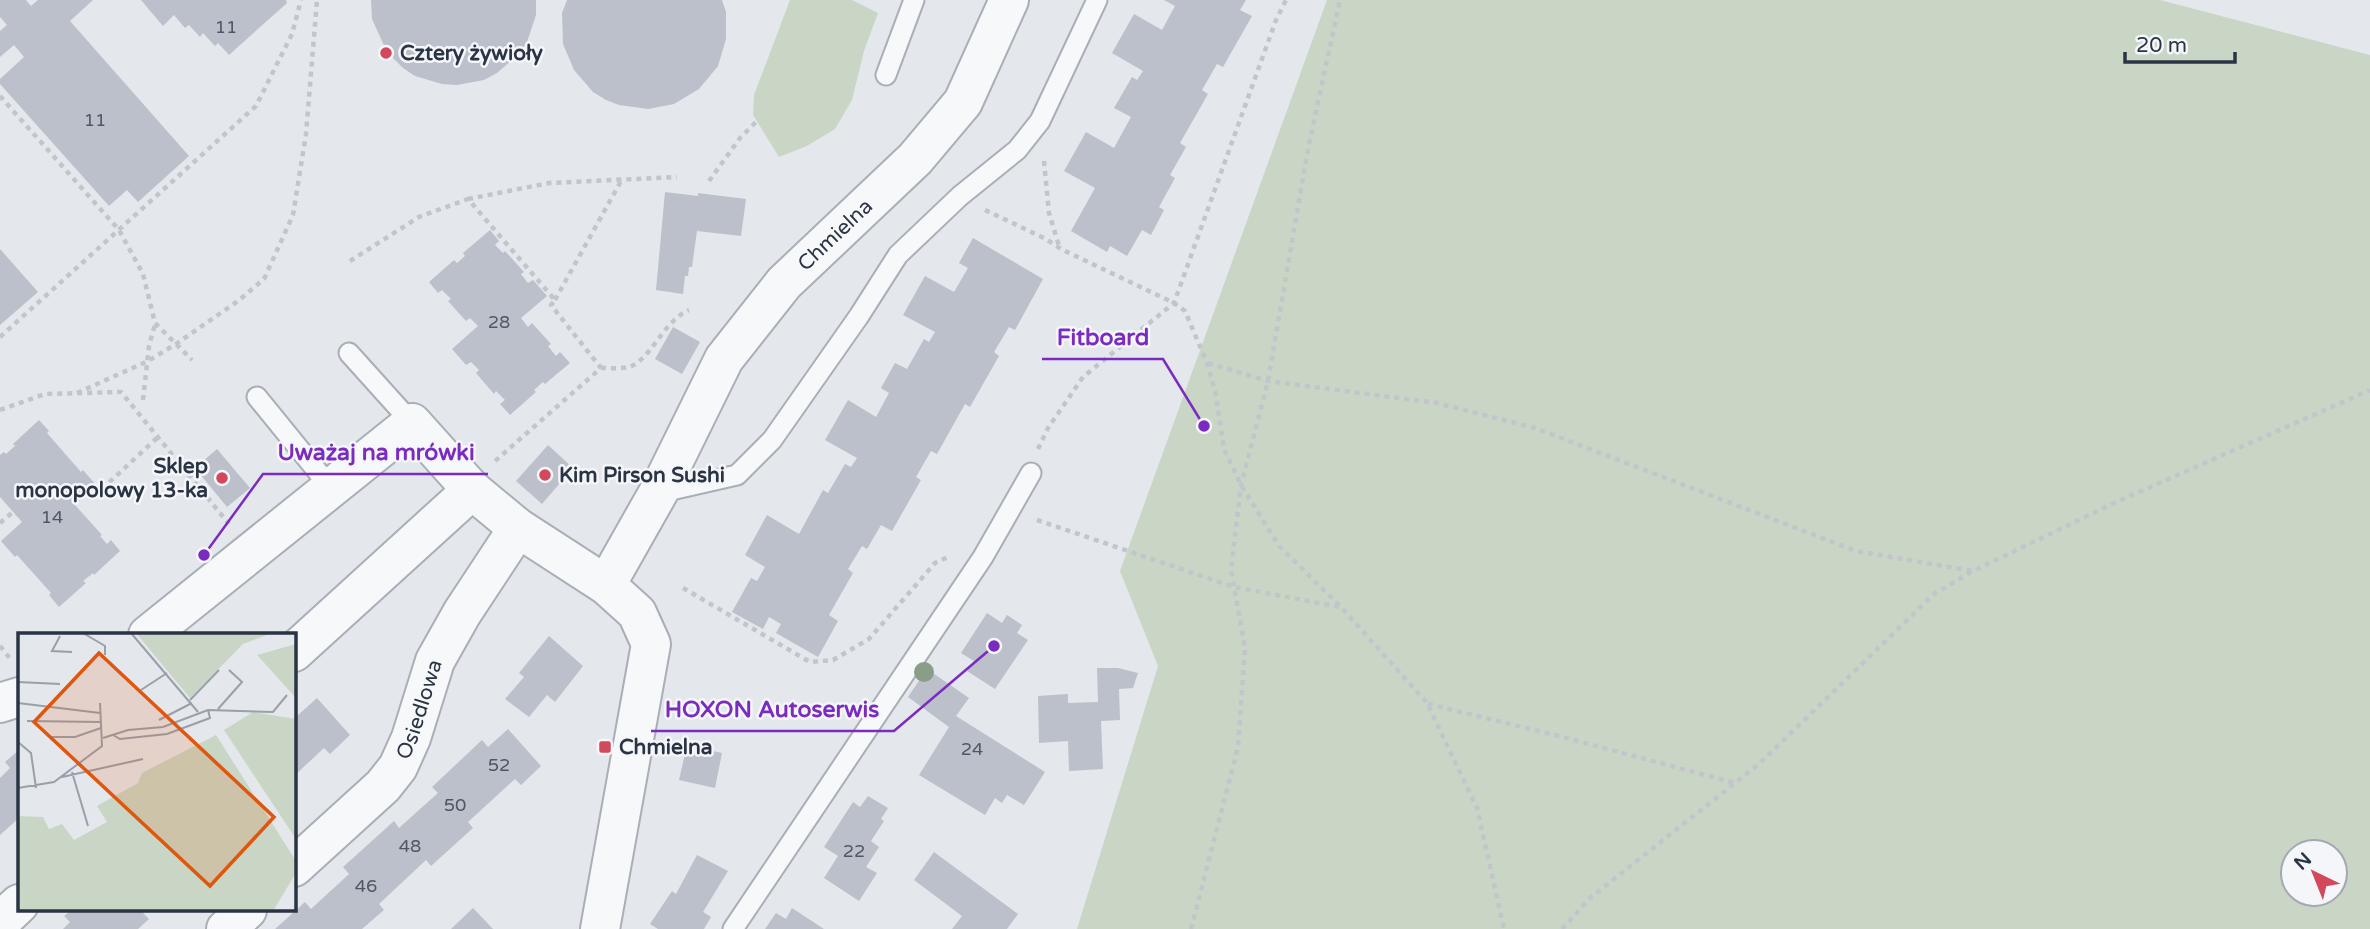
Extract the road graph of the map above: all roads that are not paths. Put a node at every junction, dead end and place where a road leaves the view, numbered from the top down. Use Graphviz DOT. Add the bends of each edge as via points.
graph roads {
  1 [pos="914,0"];
  2 [pos="1009,0"];
  3 [pos="1097,0"];
  4 [pos="886,75"];
  5 [pos="349,353"];
  6 [pos="257,397"];
  7 [pos="412,423"];
  8 [pos="1031,473"];
  9 [pos="480,479"];
  10 [pos="331,488"];
  11 [pos="658,493"];
  12 [pos="518,528"];
  13 [pos="606,585"];
  14 [pos="151,633"];
  15 [pos="296,650"];
  16 [pos="18,697"];
  17 [pos="0,703"];
  18 [pos="296,865"];
  19 [pos="18,905"];
  20 [pos="245,912"];
  21 [pos="0,922"];
  22 [pos="226,929"];
  23 [pos="600,929"];
  24 [pos="733,929"];
  1 -- 4 [label="lane"];
  2 -- 11 [label="street, Chmielna" via="963,102 915,159 784,283 724,359"];
  3 -- 11 [label="lane" via="1040,121 1017,150 898,255 772,440 737,475"];
  5 -- 7 [label="lane"];
  6 -- 10 [label="lane"];
  7 -- 9 [label="street"];
  7 -- 10 [label="street"];
  8 -- 24 [label="lane" via="992,541"];
  9 -- 12 [label="street"];
  9 -- 15 [label="street"];
  10 -- 14 [label="street"];
  11 -- 13 [label="street, Chmielna"];
  12 -- 13 [label="street"];
  12 -- 18 [label="street, Osiedlowa" via="435,661 398,767"];
  13 -- 23 [label="street" via="637,613 651,644"];
  16 -- 17 [label="street"];
  19 -- 21 [label="street"];
  20 -- 22 [label="street"];
}
